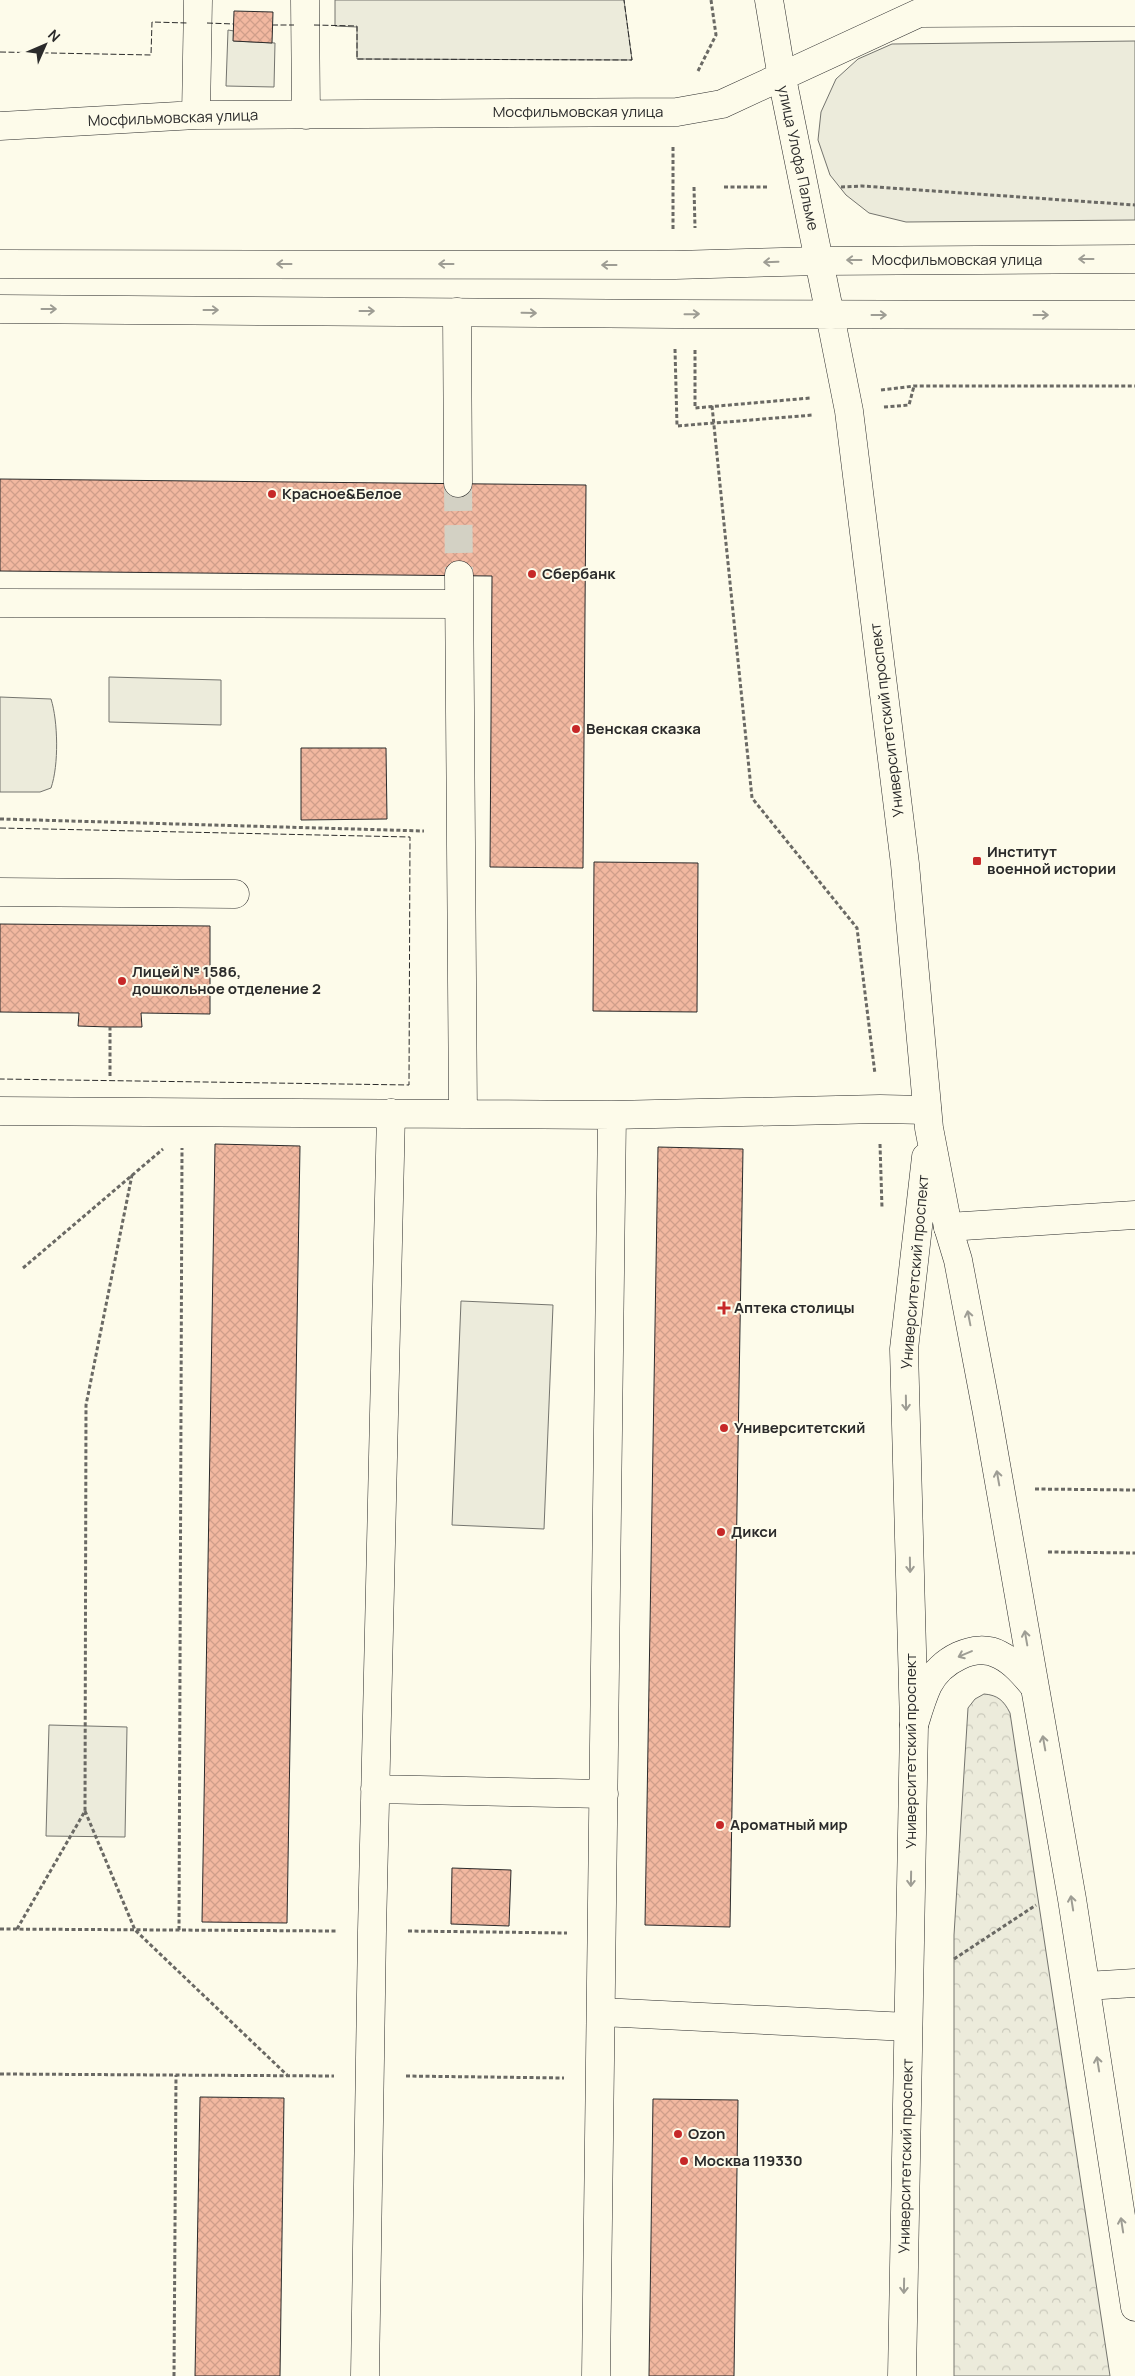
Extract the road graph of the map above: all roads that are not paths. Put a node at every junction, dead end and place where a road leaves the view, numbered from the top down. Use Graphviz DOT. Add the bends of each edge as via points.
graph roads {
  1 [pos="198,0"];
  2 [pos="305,0"];
  3 [pos="769,0"];
  4 [pos="919,7"];
  5 [pos="1135,12"];
  6 [pos="782,78"];
  7 [pos="196,115"];
  8 [pos="306,115"];
  9 [pos="0,126"];
  10 [pos="1135,259"];
  11 [pos="820,260"];
  12 [pos="0,264"];
  13 [pos="0,309"];
  14 [pos="457,312"];
  15 [pos="830,315"];
  16 [pos="1135,315"];
  17 [pos="458,484"];
  18 [pos="459,575"];
  19 [pos="0,603"];
  20 [pos="459,604"];
  21 [pos="0,892"];
  22 [pos="235,894"];
  23 [pos="0,1112"];
  24 [pos="391,1113"];
  25 [pos="462,1114"];
  26 [pos="612,1115"];
  27 [pos="928,1119"];
  28 [pos="1135,1215"];
  29 [pos="948,1227"];
  30 [pos="1034,1686"];
  31 [pos="914,1725"];
  32 [pos="375,1788"];
  33 [pos="604,1794"];
  34 [pos="1135,1983"];
  35 [pos="1086,1986"];
  36 [pos="601,2012"];
  37 [pos="908,2027"];
  38 [pos="1135,2307"];
  39 [pos="365,2376"];
  40 [pos="596,2376"];
  41 [pos="902,2376"];
  1 -- 7 [label="main road"];
  2 -- 8 [label="main road"];
  3 -- 6 [label="main road, улица Улофа Пальме"];
  4 -- 5 [label="main road, Мосфильмовская улица"];
  4 -- 6 [label="main road, Мосфильмовская улица"];
  6 -- 8 [label="main road, Мосфильмовская улица" via="722,104 677,112"];
  6 -- 11 [label="main road, улица Улофа Пальме"];
  7 -- 8 [label="main road, Мосфильмовская улица"];
  7 -- 9 [label="main road, Мосфильмовская улица"];
  10 -- 11 [label="main road, Мосфильмовская улица, one-way"];
  11 -- 12 [label="main road, Мосфильмовская улица, one-way" via="675,265"];
  11 -- 15 [label="main road, улица Улофа Пальме"];
  13 -- 14 [label="main road, one-way"];
  14 -- 15 [label="main road, one-way"];
  14 -- 17 [label="main road"];
  15 -- 16 [label="main road, one-way"];
  15 -- 27 [label="main road, Университетский проспект" via="850,411 905,864"];
  18 -- 20 [label="main road"];
  19 -- 20 [label="main road"];
  20 -- 25 [label="main road"];
  21 -- 22 [label="main road"];
  23 -- 24 [label="main road"];
  24 -- 25 [label="main road"];
  24 -- 32 [label="main road"];
  25 -- 26 [label="main road"];
  26 -- 27 [label="main road" via="880,1109"];
  26 -- 33 [label="main road"];
  27 -- 29 [label="main road, Университетский проспект"];
  27 -- 31 [label="main road, Университетский проспект, one-way" via="904,1349"];
  28 -- 29 [label="main road"];
  30 -- 29 [label="main road, Университетский проспект, one-way" via="985,1403 958,1260"];
  30 -- 31 [label="main road, one-way" via="1018,1667 998,1654 974,1650 950,1660 929,1683"];
  35 -- 30 [label="main road, Университетский проспект, one-way"];
  31 -- 37 [label="main road, Университетский проспект, one-way"];
  32 -- 33 [label="main road"];
  32 -- 39 [label="main road"];
  33 -- 36 [label="main road"];
  34 -- 35 [label="main road"];
  38 -- 35 [label="main road, Университетский проспект, one-way"];
  36 -- 37 [label="main road"];
  36 -- 40 [label="main road"];
  37 -- 41 [label="main road, Университетский проспект, one-way"];
}
